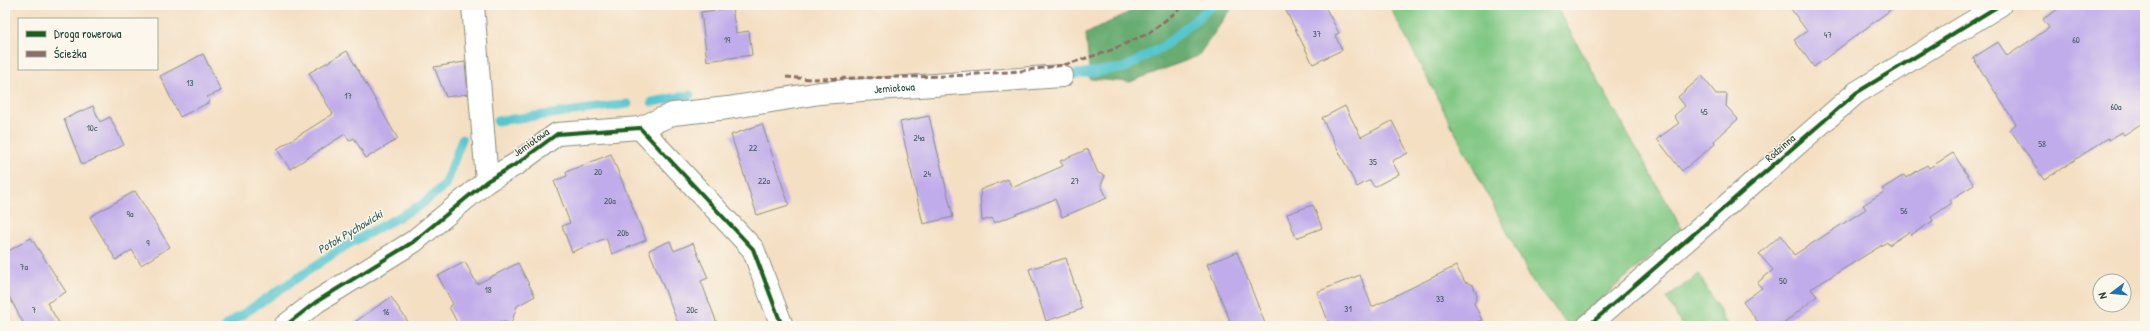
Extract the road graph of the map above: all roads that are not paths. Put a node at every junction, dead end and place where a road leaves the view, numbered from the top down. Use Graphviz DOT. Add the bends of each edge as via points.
graph roads {
  1 [pos="473,5"];
  2 [pos="2000,5"];
  3 [pos="1062,76"];
  4 [pos="640,128"];
  5 [pos="487,181"];
  6 [pos="285,326"];
  7 [pos="782,326"];
  8 [pos="1588,326"];
  1 -- 5 [label="street"];
  2 -- 8 [label="street, Rodzinna" via="1856,93"];
  3 -- 4 [label="street, Jemiołowa" via="820,93 673,114"];
  4 -- 5 [label="street, Jemiołowa" via="557,134 518,163"];
  4 -- 7 [label="street" via="753,249"];
  5 -- 6 [label="street, Jemiołowa" via="414,242 316,302"];
}
